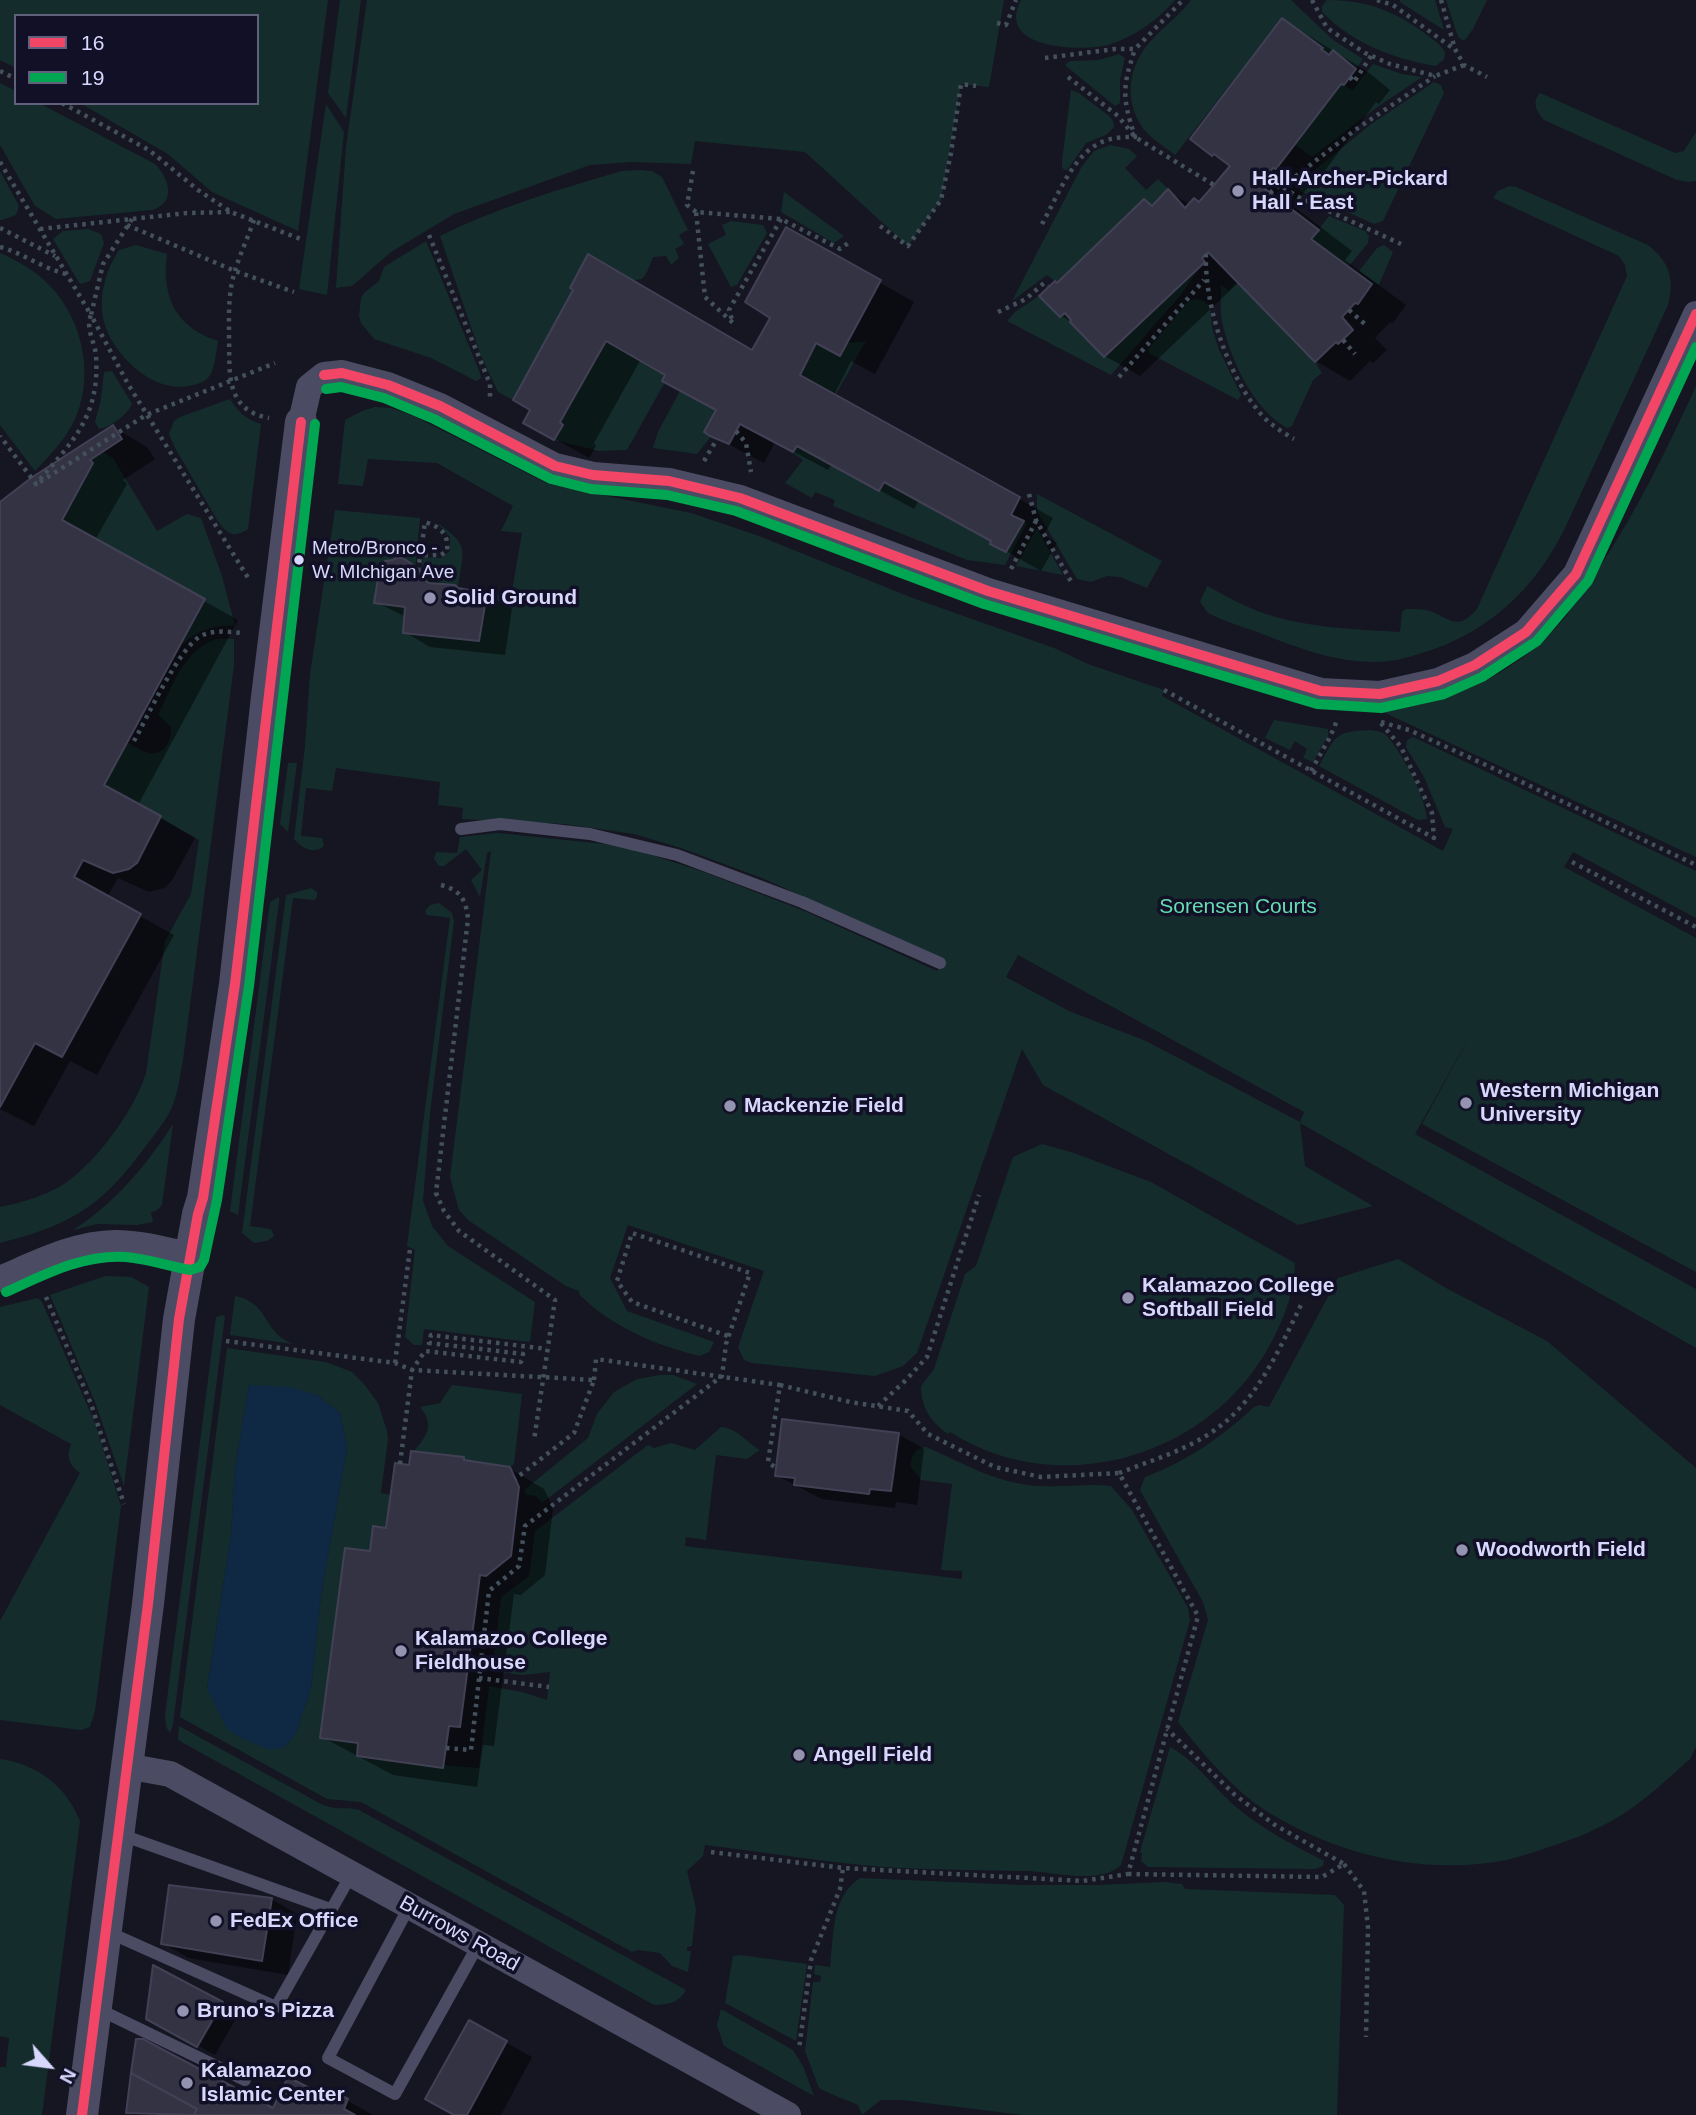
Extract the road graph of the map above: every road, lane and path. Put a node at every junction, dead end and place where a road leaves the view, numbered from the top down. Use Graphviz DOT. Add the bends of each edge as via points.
graph roads {
  1 [pos="1016,0"];
  2 [pos="1183,0"];
  3 [pos="1312,0"];
  4 [pos="1377,0"];
  5 [pos="1441,0"];
  6 [pos="1393,3"];
  7 [pos="997,23"];
  8 [pos="1135,49"];
  9 [pos="1455,49"];
  10 [pos="1371,56"];
  11 [pos="1045,58"];
  12 [pos="1464,65"];
  13 [pos="1435,76"];
  14 [pos="1068,77"];
  15 [pos="1487,77"];
  16 [pos="1350,78"];
  17 [pos="976,86"];
  18 [pos="66,105"];
  19 [pos="1135,136"];
  20 [pos="0,162"];
  21 [pos="693,172"];
  22 [pos="1214,185"];
  23 [pos="1282,187"];
  24 [pos="1270,193"];
  25 [pos="231,212"];
  26 [pos="696,212"];
  27 [pos="132,219"];
  28 [pos="781,219"];
  29 [pos="254,220"];
  30 [pos="1042,224"];
  31 [pos="127,225"];
  32 [pos="880,226"];
  33 [pos="0,228"];
  34 [pos="40,229"];
  35 [pos="429,235"];
  36 [pos="303,240"];
  37 [pos="851,241"];
  38 [pos="1401,244"];
  39 [pos="0,247"];
  40 [pos="1206,254"];
  41 [pos="57,258"];
  42 [pos="235,271"];
  43 [pos="67,274"];
  44 [pos="1205,279"];
  45 [pos="1048,286"];
  46 [pos="294,292"];
  47 [pos="1349,310"];
  48 [pos="998,312"];
  49 [pos="1696,314"];
  50 [pos="91,315"];
  51 [pos="1367,326"];
  52 [pos="1343,340"];
  53 [pos="1355,354"];
  54 [pos="275,363"];
  55 [pos="1119,377"];
  56 [pos="230,381"];
  57 [pos="490,402"];
  58 [pos="146,415"];
  59 [pos="269,418"];
  60 [pos="301,422"];
  61 [pos="736,430"];
  62 [pos="0,436"];
  63 [pos="718,439"];
  64 [pos="1294,439"];
  65 [pos="704,461"];
  66 [pos="752,477"];
  67 [pos="36,484"];
  68 [pos="1029,494"];
  69 [pos="1036,520"];
  70 [pos="421,555"];
  71 [pos="418,571"];
  72 [pos="1009,572"];
  73 [pos="250,581"];
  74 [pos="1073,585"];
  75 [pos="243,634"];
  76 [pos="1164,690"];
  77 [pos="1338,718"];
  78 [pos="134,741"];
  79 [pos="1311,771"];
  80 [pos="461,829"];
  81 [pos="1572,862"];
  82 [pos="1696,865"];
  83 [pos="441,885"];
  84 [pos="1696,927"];
  85 [pos="940,963"];
  86 [pos="979,1195"];
  87 [pos="410,1249"];
  88 [pos="191,1256"];
  89 [pos="0,1279"];
  90 [pos="46,1297"];
  91 [pos="1303,1301"];
  92 [pos="728,1336"];
  93 [pos="226,1341"];
  94 [pos="547,1349"];
  95 [pos="395,1363"];
  96 [pos="412,1370"];
  97 [pos="543,1376"];
  98 [pos="722,1376"];
  99 [pos="594,1380"];
  100 [pos="780,1385"];
  101 [pos="877,1406"];
  102 [pos="534,1440"];
  103 [pos="401,1464"];
  104 [pos="776,1468"];
  105 [pos="1119,1473"];
  106 [pos="515,1479"];
  107 [pos="124,1504"];
  108 [pos="479,1678"];
  109 [pos="549,1687"];
  110 [pos="1167,1729"];
  111 [pos="446,1748"];
  112 [pos="126,1766"];
  113 [pos="119,1834"];
  114 [pos="711,1852"];
  115 [pos="1344,1864"];
  116 [pos="843,1868"];
  117 [pos="1128,1874"];
  118 [pos="351,1875"];
  119 [pos="410,1907"];
  120 [pos="330,1909"];
  121 [pos="106,1931"];
  122 [pos="478,1945"];
  123 [pos="96,2008"];
  124 [pos="1366,2037"];
  125 [pos="799,2049"];
  126 [pos="245,2080"];
  127 [pos="82,2115"];
  128 [pos="788,2115"];
  1 -- 7 [label="path" via="1006,25"];
  2 -- 8 [label="path"];
  3 -- 10 [label="path" via="1327,28"];
  4 -- 6 [label="path"];
  5 -- 9 [label="path"];
  6 -- 9 [label="path"];
  8 -- 11 [label="path"];
  8 -- 19 [label="path" via="1125,81 1125,109"];
  9 -- 12 [label="path"];
  10 -- 13 [label="path"];
  10 -- 16 [label="path" via="1354,82"];
  12 -- 13 [label="path"];
  12 -- 15 [label="path"];
  13 -- 23 [label="path"];
  14 -- 19 [label="path" via="1118,116"];
  17 -- 32 [label="path" via="961,84 941,200 908,246"];
  18 -- 25 [label="path" via="149,150"];
  19 -- 22 [label="path"];
  19 -- 30 [label="path" via="1108,139 1086,151"];
  20 -- 34 [label="path"];
  21 -- 26 [label="path" via="687,205"];
  23 -- 24 [label="path"];
  23 -- 38 [label="path"];
  25 -- 27 [label="path"];
  25 -- 29 [label="path"];
  26 -- 28 [label="path"];
  26 -- 28 [label="path" via="705,297 733,323 729,310"];
  27 -- 31 [label="path"];
  27 -- 34 [label="path"];
  28 -- 37 [label="path" via="840,249"];
  29 -- 36 [label="path"];
  29 -- 42 [label="path"];
  31 -- 42 [label="path"];
  31 -- 50 [label="path" via="103,264"];
  33 -- 41 [label="path"];
  34 -- 41 [label="path"];
  35 -- 57 [label="path" via="490,384"];
  39 -- 43 [label="path"];
  40 -- 44 [label="path"];
  41 -- 43 [label="path"];
  42 -- 46 [label="path"];
  42 -- 56 [label="path" via="228,306"];
  43 -- 50 [label="path"];
  44 -- 55 [label="path"];
  44 -- 64 [label="path" via="1226,353 1244,390 1273,427"];
  45 -- 48 [label="path" via="1044,283 1026,299"];
  47 -- 51 [label="path"];
  49 -- 60 [label="street" via="1576,574 1525,632 1475,665 1438,681 1380,694 1321,691 988,590 740,498 669,481 593,475 555,466 388,384 342,373 324,375 309,387"];
  50 -- 58 [label="path"];
  50 -- 67 [label="path" via="87,323 97,372 91,409 80,431"];
  52 -- 53 [label="path"];
  54 -- 56 [label="path"];
  56 -- 58 [label="path"];
  56 -- 59 [label="path" via="240,403 251,413"];
  58 -- 67 [label="path"];
  58 -- 73 [label="path"];
  60 -- 88 [label="street" via="235,984 204,1198"];
  61 -- 66 [label="path" via="746,443"];
  62 -- 67 [label="path"];
  63 -- 65 [label="path"];
  68 -- 69 [label="path"];
  69 -- 72 [label="path"];
  69 -- 74 [label="path"];
  70 -- 70 [label="path" via="423,533 425,522 445,533 447,551"];
  70 -- 71 [label="path"];
  75 -- 78 [label="path" via="218,631 200,637 177,663"];
  76 -- 79 [label="path"];
  77 -- 79 [label="path"];
  79 -- 82 [label="path" via="1434,838 1432,813 1412,769 1380,722 1409,730"];
  80 -- 85 [label="lane" via="500,824 590,834 677,855 802,902"];
  81 -- 84 [label="path"];
  83 -- 94 [label="path" via="454,888 466,902 468,919 436,1193 459,1231 555,1300"];
  86 -- 101 [label="path" via="927,1357"];
  87 -- 95 [label="path"];
  88 -- 89 [label="street" via="112,1243 81,1247"];
  88 -- 112 [label="street" via="179,1319"];
  90 -- 107 [label="path" via="91,1404"];
  91 -- 105 [label="path" via="1247,1401 1213,1431"];
  92 -- 92 [label="path" via="750,1273 632,1233 617,1281 632,1302"];
  92 -- 98 [label="path"];
  93 -- 95 [label="path"];
  94 -- 96 [label="path" via="431,1335 429,1343 523,1354 521,1362 425,1351"];
  94 -- 97 [label="path"];
  95 -- 96 [label="path"];
  96 -- 97 [label="path"];
  96 -- 103 [label="path"];
  97 -- 99 [label="path"];
  97 -- 102 [label="path"];
  98 -- 99 [label="path" via="596,1359"];
  98 -- 100 [label="path"];
  98 -- 108 [label="path" via="525,1527 519,1566 489,1591"];
  99 -- 106 [label="path" via="574,1433"];
  100 -- 101 [label="path"];
  100 -- 104 [label="path" via="768,1462"];
  101 -- 105 [label="path" via="908,1411 928,1434 995,1467 1041,1478"];
  105 -- 110 [label="path" via="1198,1616"];
  108 -- 109 [label="path"];
  108 -- 111 [label="path" via="471,1751"];
  110 -- 115 [label="path" via="1235,1795 1275,1825"];
  110 -- 117 [label="path"];
  112 -- 113 [label="street"];
  112 -- 118 [label="street, Burrows Road" via="170,1774"];
  113 -- 120 [label="lane"];
  113 -- 121 [label="street"];
  114 -- 116 [label="path"];
  115 -- 117 [label="path" via="1322,1877"];
  115 -- 124 [label="path" via="1364,1891"];
  116 -- 117 [label="path" via="1083,1881"];
  116 -- 125 [label="path" via="840,1889 810,1960"];
  118 -- 119 [label="street, Burrows Road"];
  118 -- 120 [label="lane"];
  119 -- 122 [label="street, Burrows Road"];
  119 -- 122 [label="lane" via="328,2058 395,2094"];
  120 -- 121 [label="lane" via="276,2007"];
  121 -- 123 [label="street"];
  122 -- 128 [label="street, Burrows Road"];
  123 -- 126 [label="lane"];
  123 -- 127 [label="street"];
}
